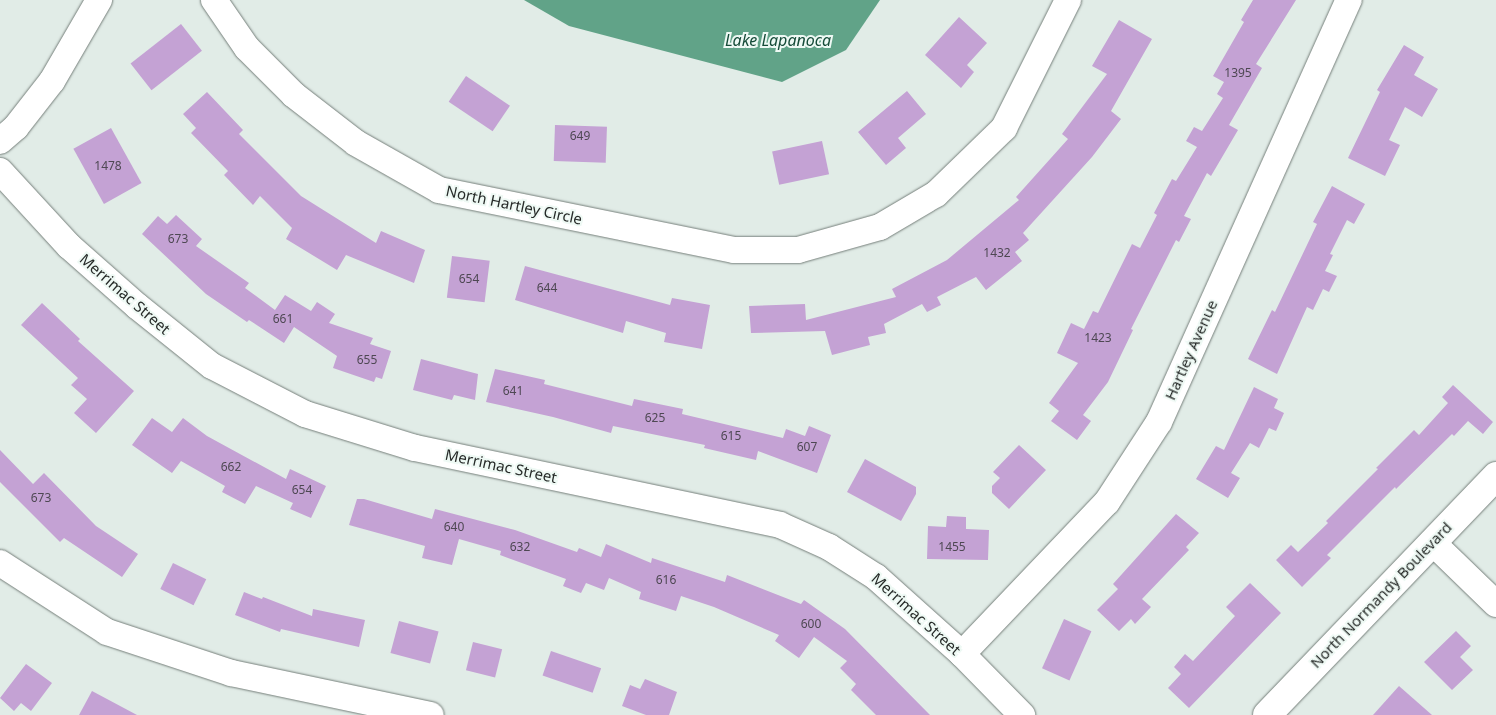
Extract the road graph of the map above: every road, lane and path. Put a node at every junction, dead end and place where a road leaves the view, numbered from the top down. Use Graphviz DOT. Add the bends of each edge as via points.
graph roads {
  1 [pos="99,0"];
  2 [pos="214,0"];
  3 [pos="1068,0"];
  4 [pos="1349,0"];
  5 [pos="0,141"];
  6 [pos="0,171"];
  7 [pos="1496,476"];
  8 [pos="1432,542"];
  9 [pos="0,564"];
  10 [pos="1496,604"];
  11 [pos="962,654"];
  12 [pos="431,715"];
  13 [pos="1022,715"];
  14 [pos="1267,715"];
  1 -- 5 [label="street" via="52,81 16,127"];
  2 -- 3 [label="street, North Hartley Circle" via="248,48 294,95 356,143 439,190 734,250 798,250 880,227 936,194 1004,128"];
  4 -- 11 [label="street, Hartley Avenue" via="1159,422 1107,502"];
  6 -- 11 [label="street, Merrimac Street" via="70,246 137,306 212,366 297,410 414,448 780,524 829,547 876,576"];
  7 -- 8 [label="street, North Normandy Boulevard"];
  8 -- 10 [label="street"];
  8 -- 14 [label="street, North Normandy Boulevard"];
  9 -- 12 [label="street" via="107,632 231,673"];
  11 -- 13 [label="street, Merrimac Street"];
}
